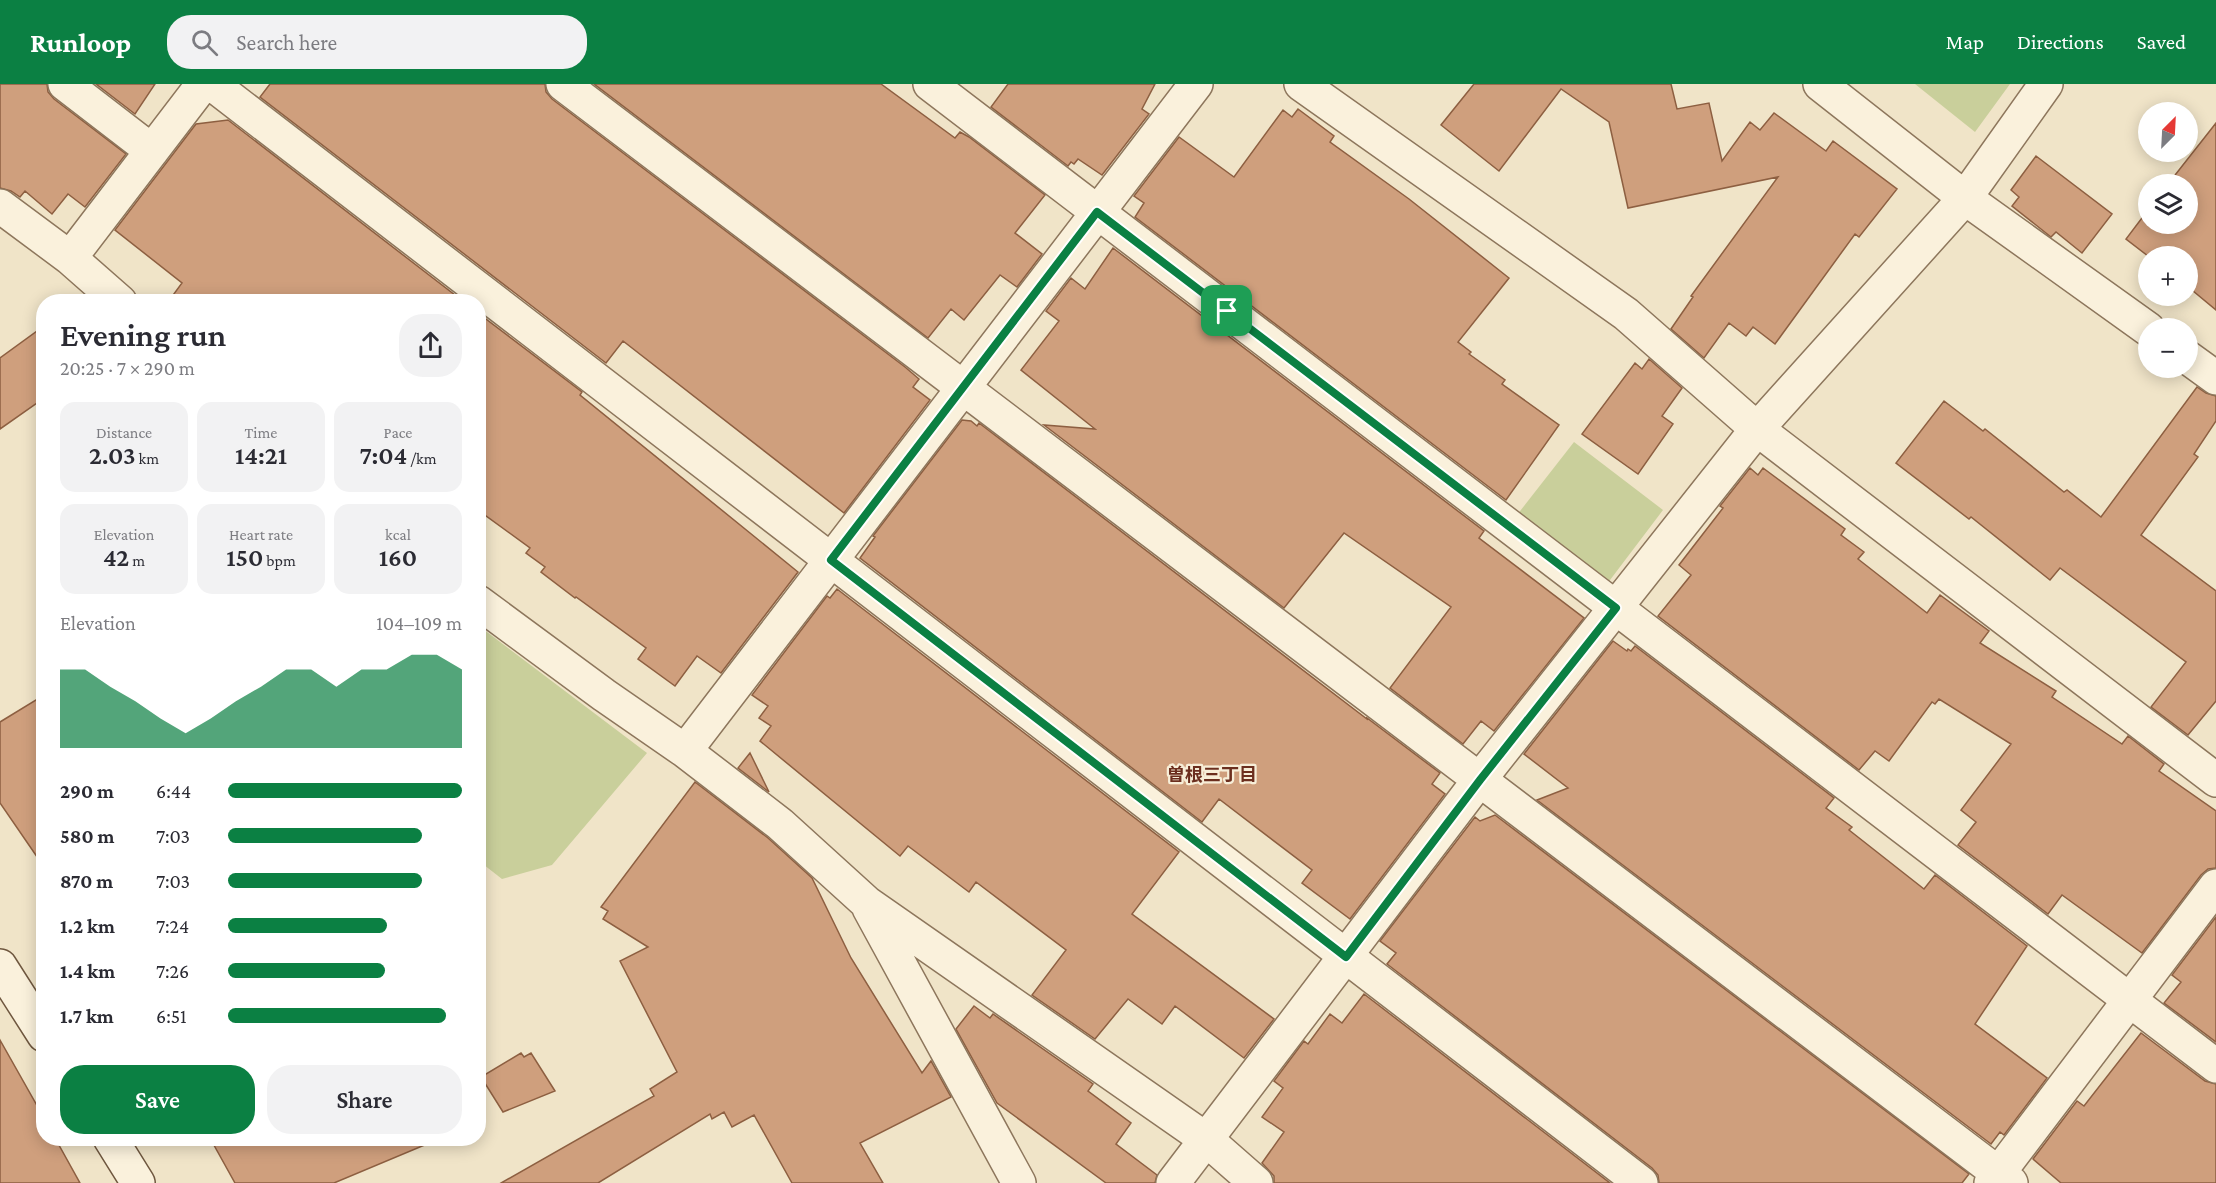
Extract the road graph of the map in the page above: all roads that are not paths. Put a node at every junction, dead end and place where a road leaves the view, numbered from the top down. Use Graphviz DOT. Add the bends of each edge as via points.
graph roads {
  1 [pos="65,84"];
  2 [pos="203,84"];
  3 [pos="212,84"];
  4 [pos="563,84"];
  5 [pos="930,84"];
  6 [pos="1196,84"];
  7 [pos="1301,84"];
  8 [pos="1820,84"];
  9 [pos="2046,84"];
  10 [pos="152,151"];
  11 [pos="1965,198"];
  12 [pos="0,206"];
  13 [pos="1097,212"];
  14 [pos="70,258"];
  15 [pos="111,294"];
  16 [pos="485,294"];
  17 [pos="486,295"];
  18 [pos="2138,322"];
  19 [pos="2198,365"];
  20 [pos="2216,378"];
  21 [pos="963,387"];
  22 [pos="1757,429"];
  23 [pos="831,560"];
  24 [pos="486,608"];
  25 [pos="1616,608"];
  26 [pos="685,751"];
  27 [pos="1480,780"];
  28 [pos="2216,780"];
  29 [pos="2216,886"];
  30 [pos="867,903"];
  31 [pos="1346,957"];
  32 [pos="0,966"];
  33 [pos="2130,1000"];
  34 [pos="36,1022"];
  35 [pos="2216,1066"];
  36 [pos="1207,1140"];
  37 [pos="115,1146"];
  38 [pos="2000,1180"];
  39 [pos="138,1183"];
  40 [pos="1019,1183"];
  41 [pos="1173,1183"];
  42 [pos="1256,1183"];
  43 [pos="1641,1183"];
  1 -- 10 [label="street"];
  2 -- 10 [label="street"];
  3 -- 16 [label="street"];
  4 -- 21 [label="street"];
  5 -- 13 [label="street"];
  6 -- 13 [label="street"];
  7 -- 22 [label="street" via="1626,314"];
  8 -- 11 [label="street"];
  9 -- 11 [label="street"];
  10 -- 14 [label="street"];
  11 -- 18 [label="street"];
  11 -- 22 [label="street"];
  12 -- 14 [label="street"];
  13 -- 21 [label="street"];
  13 -- 25 [label="street"];
  14 -- 15 [label="street"];
  17 -- 23 [label="street"];
  19 -- 20 [label="street"];
  21 -- 23 [label="street"];
  21 -- 27 [label="street"];
  22 -- 25 [label="street"];
  22 -- 28 [label="street"];
  23 -- 26 [label="street"];
  23 -- 31 [label="street"];
  24 -- 26 [label="street"];
  25 -- 27 [label="street"];
  25 -- 33 [label="street"];
  26 -- 30 [label="street" via="780,824"];
  27 -- 31 [label="street"];
  27 -- 38 [label="street"];
  29 -- 33 [label="street"];
  30 -- 36 [label="street"];
  30 -- 40 [label="street"];
  31 -- 36 [label="street"];
  31 -- 43 [label="street"];
  32 -- 34 [label="street"];
  33 -- 35 [label="street"];
  33 -- 38 [label="street"];
  36 -- 41 [label="street"];
  36 -- 42 [label="street"];
  37 -- 39 [label="street"];
}
